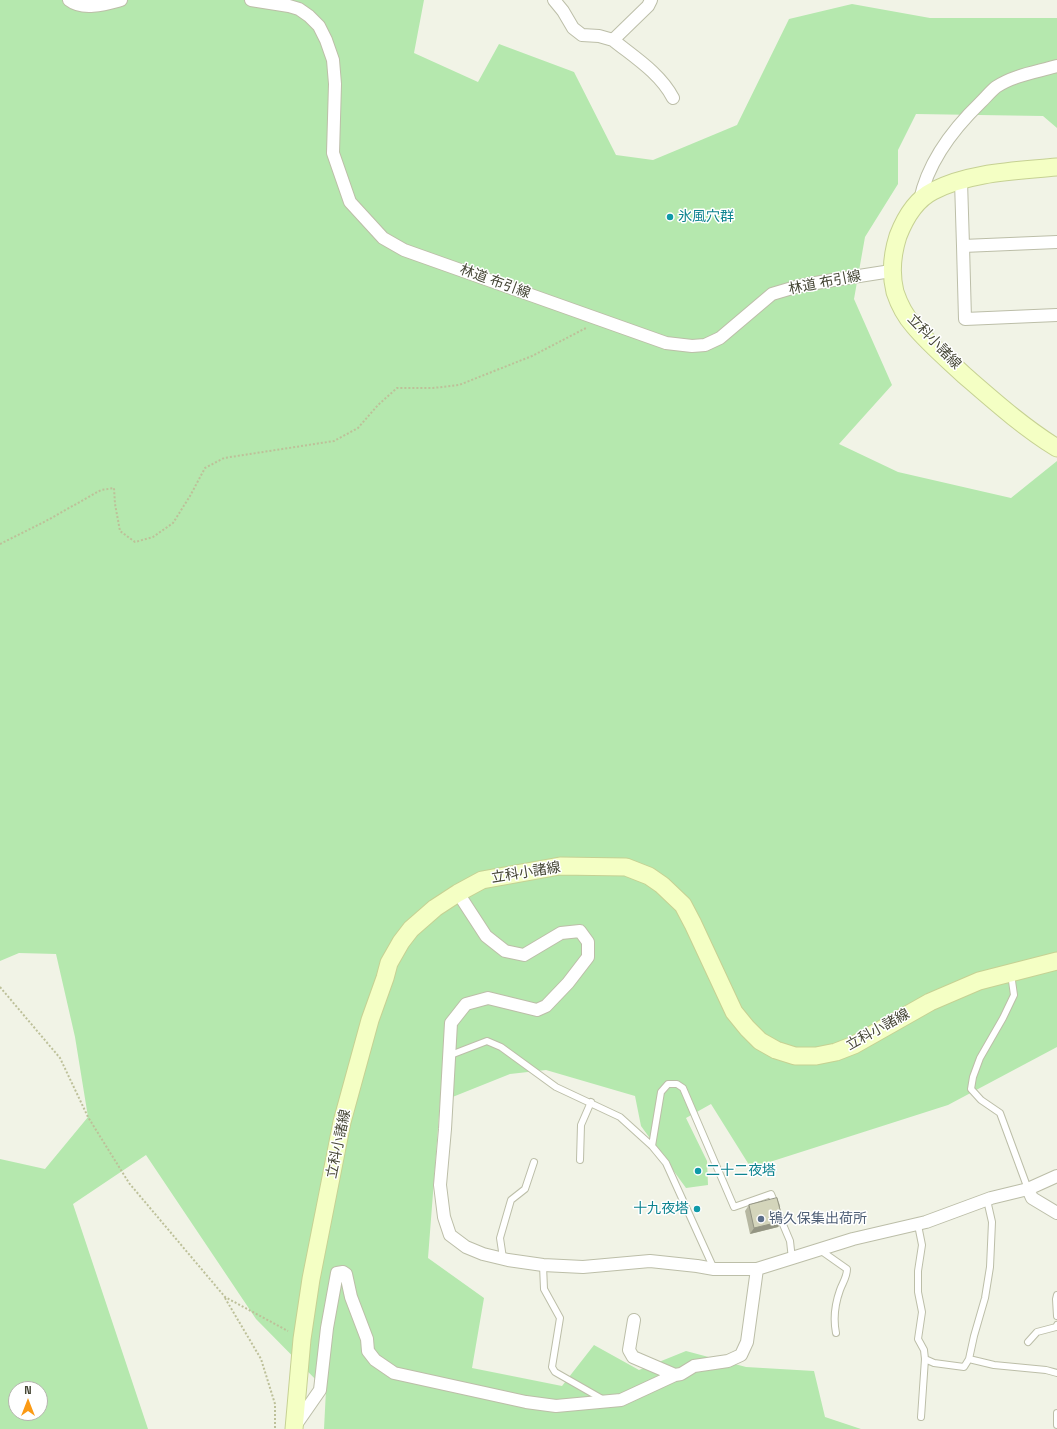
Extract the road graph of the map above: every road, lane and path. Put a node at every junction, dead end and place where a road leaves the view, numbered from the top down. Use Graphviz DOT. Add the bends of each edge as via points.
graph roads {
  1 [pos="69,0"];
  2 [pos="121,0"];
  3 [pos="251,0"];
  4 [pos="554,0"];
  5 [pos="651,0"];
  6 [pos="613,40"];
  7 [pos="1057,66"];
  8 [pos="673,98"];
  9 [pos="1057,167"];
  10 [pos="961,181"];
  11 [pos="920,200"];
  12 [pos="1057,242"];
  13 [pos="963,246"];
  14 [pos="891,271"];
  15 [pos="1057,315"];
  16 [pos="601,320"];
  17 [pos="1057,448"];
  18 [pos="0,544"];
  19 [pos="458,893"];
  20 [pos="1057,961"];
  21 [pos="1010,973"];
  22 [pos="0,987"];
  23 [pos="448,1056"];
  24 [pos="591,1102"];
  25 [pos="652,1146"];
  26 [pos="580,1160"];
  27 [pos="534,1162"];
  28 [pos="1057,1176"];
  29 [pos="1028,1189"];
  30 [pos="987,1200"];
  31 [pos="1057,1213"];
  32 [pos="918,1225"];
  33 [pos="820,1250"];
  34 [pos="502,1258"];
  35 [pos="792,1259"];
  36 [pos="543,1265"];
  37 [pos="714,1269"];
  38 [pos="757,1269"];
  39 [pos="222,1294"];
  40 [pos="1057,1294"];
  41 [pos="1057,1316"];
  42 [pos="634,1320"];
  43 [pos="1057,1324"];
  44 [pos="836,1333"];
  45 [pos="302,1339"];
  46 [pos="1028,1342"];
  47 [pos="925,1359"];
  48 [pos="970,1359"];
  49 [pos="1057,1373"];
  50 [pos="675,1375"];
  51 [pos="607,1402"];
  52 [pos="1057,1414"];
  53 [pos="921,1417"];
  54 [pos="1057,1425"];
  55 [pos="294,1428"];
  56 [pos="275,1429"];
  1 -- 2 [label="street" via="74,4 86,6"];
  3 -- 16 [label="street, 林道 布引線" via="299,9 319,26 332,60 335,84 332,153 350,202 383,238 404,250"];
  4 -- 6 [label="street" via="573,28 582,35"];
  5 -- 6 [label="street"];
  6 -- 8 [label="street" via="651,70"];
  7 -- 11 [label="street" via="1013,79 996,88 966,116 940,149"];
  9 -- 10 [label="main road, 立科小諸線" via="981,176"];
  10 -- 11 [label="main road, 立科小諸線" via="932,191"];
  10 -- 13 [label="street"];
  11 -- 14 [label="main road, 立科小諸線" via="903,224 894,246"];
  12 -- 13 [label="street"];
  13 -- 15 [label="street" via="965,319"];
  14 -- 16 [label="street, 林道 布引線" via="799,286 772,294 720,338 705,345 666,343"];
  14 -- 17 [label="main road, 立科小諸線" via="896,293 914,326 1004,410"];
  16 -- 18 [label="path" via="532,356 459,384 433,388 397,388 358,428 334,442 224,458 205,468 173,523 153,537 135,542 120,531 114,488 101,490"];
  19 -- 21 [label="main road, 立科小諸線" via="482,880 560,866 626,867 637,870 662,885 683,905 734,1012 747,1028 760,1041 795,1056 816,1056 836,1052 854,1045 930,1002 979,981"];
  19 -- 23 [label="street" via="486,936 506,952 524,955 561,933 580,931 588,942 588,957 546,1006 537,1010 488,998 466,1004 451,1023"];
  19 -- 45 [label="main road, 立科小諸線" via="411,928 389,962 342,1122 311,1279"];
  20 -- 21 [label="main road, 立科小諸線"];
  21 -- 29 [label="lane" via="1014,995 980,1058 971,1089 981,1100 1000,1113"];
  22 -- 39 [label="path" via="60,1058 88,1117 129,1183"];
  23 -- 24 [label="lane" via="487,1041 556,1087"];
  23 -- 34 [label="street" via="440,1185 444,1216 450,1235 466,1247"];
  24 -- 25 [label="lane" via="620,1117"];
  24 -- 26 [label="lane" via="580,1125"];
  25 -- 35 [label="lane" via="661,1092 668,1084 677,1084 683,1088 734,1207 771,1194 790,1241"];
  25 -- 37 [label="lane" via="666,1163"];
  27 -- 34 [label="lane" via="525,1189 512,1200 500,1238"];
  28 -- 29 [label="street"];
  29 -- 30 [label="street"];
  29 -- 31 [label="street" via="1032,1198"];
  30 -- 32 [label="street"];
  30 -- 48 [label="lane" via="992,1222 990,1267"];
  32 -- 33 [label="street" via="853,1239"];
  32 -- 47 [label="lane" via="922,1245 918,1271 918,1292 922,1312 918,1339 924,1350"];
  33 -- 35 [label="street"];
  33 -- 44 [label="lane" via="848,1269 838,1298 834,1321"];
  34 -- 36 [label="street"];
  35 -- 38 [label="street"];
  36 -- 37 [label="street" via="583,1267 650,1261"];
  36 -- 51 [label="lane" via="544,1289 560,1318 552,1367 555,1372"];
  37 -- 38 [label="street"];
  38 -- 50 [label="street" via="747,1342 742,1355 728,1361 694,1366"];
  39 -- 45 [label="path"];
  39 -- 56 [label="path" via="261,1359 275,1404"];
  40 -- 41 [label="lane"];
  42 -- 50 [label="street" via="629,1350 634,1357"];
  43 -- 46 [label="lane" via="1056,1327 1037,1332"];
  45 -- 55 [label="main road, 立科小諸線"];
  47 -- 48 [label="lane" via="964,1368"];
  47 -- 53 [label="lane"];
  48 -- 49 [label="lane" via="994,1365"];
  50 -- 51 [label="street" via="621,1400"];
  51 -- 55 [label="street" via="556,1406 526,1402 394,1373 374,1360 368,1351 367,1339 351,1297 346,1274 343,1272 337,1274 327,1328 320,1390"];
  52 -- 54 [label="lane"];
}
